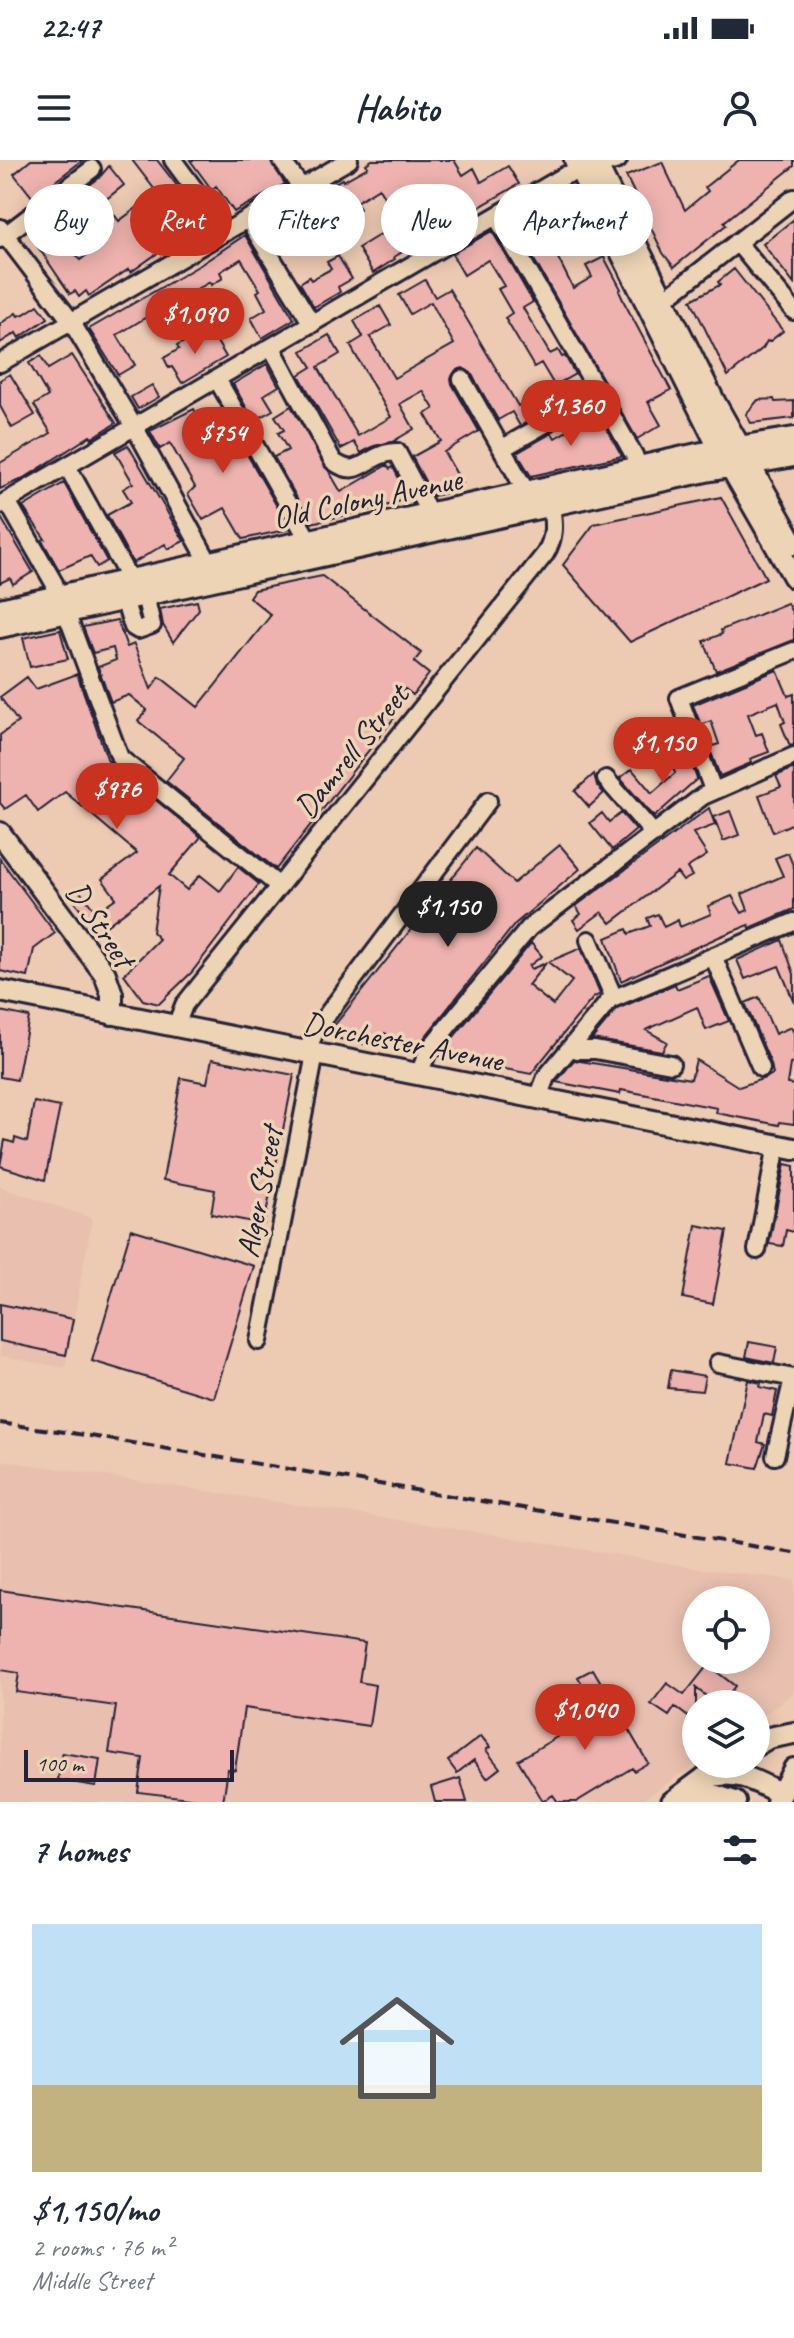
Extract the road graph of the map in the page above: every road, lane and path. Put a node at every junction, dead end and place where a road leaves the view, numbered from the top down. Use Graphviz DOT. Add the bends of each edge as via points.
graph roads {
  1 [pos="173,160"];
  2 [pos="281,160"];
  3 [pos="349,160"];
  4 [pos="593,164"];
  5 [pos="92,169"];
  6 [pos="191,184"];
  7 [pos="299,184"];
  8 [pos="309,184"];
  9 [pos="551,184"];
  10 [pos="794,198"];
  11 [pos="494,217"];
  12 [pos="248,219"];
  13 [pos="232,228"];
  14 [pos="2,234"];
  15 [pos="737,242"];
  16 [pos="184,256"];
  17 [pos="271,256"];
  18 [pos="519,256"];
  19 [pos="657,305"];
  20 [pos="794,311"];
  21 [pos="71,321"];
  22 [pos="312,324"];
  23 [pos="272,348"];
  24 [pos="0,363"];
  25 [pos="217,379"];
  26 [pos="462,379"];
  27 [pos="599,393"];
  28 [pos="134,427"];
  29 [pos="794,438"];
  30 [pos="503,448"];
  31 [pos="735,456"];
  32 [pos="794,456"];
  33 [pos="67,466"];
  34 [pos="639,469"];
  35 [pos="527,493"];
  36 [pos="3,503"];
  37 [pos="551,506"];
  38 [pos="430,514"];
  39 [pos="309,541"];
  40 [pos="787,543"];
  41 [pos="213,571"];
  42 [pos="794,577"];
  43 [pos="127,590"];
  44 [pos="145,595"];
  45 [pos="62,604"];
  46 [pos="0,609"];
  47 [pos="0,627"];
  48 [pos="794,651"];
  49 [pos="794,756"];
  50 [pos="606,779"];
  51 [pos="713,790"];
  52 [pos="488,801"];
  53 [pos="0,833"];
  54 [pos="654,834"];
  55 [pos="279,886"];
  56 [pos="794,922"];
  57 [pos="589,940"];
  58 [pos="713,956"];
  59 [pos="0,991"];
  60 [pos="614,998"];
  61 [pos="112,1014"];
  62 [pos="176,1026"];
  63 [pos="572,1047"];
  64 [pos="311,1053"];
  65 [pos="671,1064"];
  66 [pos="761,1068"];
  67 [pos="419,1074"];
  68 [pos="538,1098"];
  69 [pos="785,1147"];
  70 [pos="757,1250"];
  71 [pos="259,1341"];
  72 [pos="718,1363"];
  73 [pos="794,1378"];
  74 [pos="775,1456"];
  75 [pos="794,1733"];
  76 [pos="770,1738"];
  77 [pos="794,1769"];
  78 [pos="704,1778"];
  79 [pos="745,1778"];
  80 [pos="779,1798"];
  81 [pos="674,1800"];
  82 [pos="735,1802"];
  1 -- 6 [label="street"];
  2 -- 7 [label="street"];
  3 -- 8 [label="street"];
  4 -- 9 [label="street"];
  4 -- 19 [label="main road"];
  5 -- 14 [label="street"];
  10 -- 15 [label="street"];
  11 -- 22 [label="street"];
  12 -- 13 [label="street"];
  14 -- 21 [label="street"];
  15 -- 19 [label="street"];
  15 -- 20 [label="street"];
  16 -- 21 [label="street"];
  17 -- 22 [label="street"];
  18 -- 27 [label="street"];
  19 -- 31 [label="main road"];
  21 -- 24 [label="street"];
  21 -- 28 [label="street"];
  22 -- 23 [label="street"];
  23 -- 25 [label="street"];
  23 -- 38 [label="street" via="333,461 343,469 355,469 384,452 397,452"];
  25 -- 28 [label="street"];
  25 -- 39 [label="street"];
  26 -- 30 [label="street"];
  27 -- 30 [label="street"];
  27 -- 34 [label="street"];
  28 -- 33 [label="street"];
  28 -- 41 [label="street"];
  29 -- 31 [label="main road, Old Colony Avenue"];
  30 -- 35 [label="street"];
  31 -- 32 [label="main road, Old Colony Avenue"];
  31 -- 34 [label="main road, Old Colony Avenue"];
  31 -- 37 [label="main road, Old Colony Avenue"];
  31 -- 40 [label="main road"];
  33 -- 36 [label="street"];
  33 -- 43 [label="street"];
  34 -- 35 [label="main road, Old Colony Avenue"];
  35 -- 38 [label="main road, Old Colony Avenue"];
  36 -- 45 [label="street"];
  37 -- 41 [label="main road, Old Colony Avenue"];
  37 -- 55 [label="street, Damrell Street" via="554,525 545,554"];
  38 -- 39 [label="main road, Old Colony Avenue"];
  39 -- 41 [label="main road, Old Colony Avenue"];
  40 -- 42 [label="main road"];
  41 -- 43 [label="main road, Old Colony Avenue"];
  41 -- 44 [label="main road, Old Colony Avenue"];
  43 -- 44 [label="main road, Old Colony Avenue"];
  43 -- 44 [label="street" via="133,627 138,630 152,625"];
  43 -- 45 [label="main road, Old Colony Avenue"];
  45 -- 46 [label="main road, Old Colony Avenue"];
  45 -- 47 [label="main road, Old Colony Avenue"];
  45 -- 55 [label="street" via="120,758"];
  48 -- 51 [label="street" via="679,698"];
  49 -- 51 [label="street"];
  50 -- 54 [label="street"];
  51 -- 54 [label="street"];
  52 -- 64 [label="street, Alger Street" via="317,1028"];
  53 -- 61 [label="main road, D Street" via="105,974"];
  54 -- 67 [label="street" via="529,928 429,1049"];
  55 -- 62 [label="street, Damrell Street" via="184,1005"];
  56 -- 58 [label="street"];
  57 -- 60 [label="street"];
  58 -- 60 [label="street"];
  58 -- 66 [label="street"];
  59 -- 61 [label="main road, Dorchester Avenue"];
  60 -- 63 [label="street"];
  61 -- 62 [label="main road, Dorchester Avenue"];
  62 -- 64 [label="main road, Dorchester Avenue"];
  63 -- 65 [label="street"];
  63 -- 68 [label="street" via="544,1080"];
  64 -- 67 [label="main road, Dorchester Avenue"];
  64 -- 71 [label="street, Alger Street"];
  67 -- 68 [label="main road, Dorchester Avenue"];
  68 -- 69 [label="main road, Dorchester Avenue"];
  69 -- 70 [label="street"];
  72 -- 73 [label="street"];
  73 -- 74 [label="street"];
  75 -- 76 [label="main road"];
  77 -- 80 [label="main road"];
  78 -- 81 [label="main road"];
  79 -- 80 [label="main road"];
  81 -- 82 [label="main road" via="701,1791"];
}
